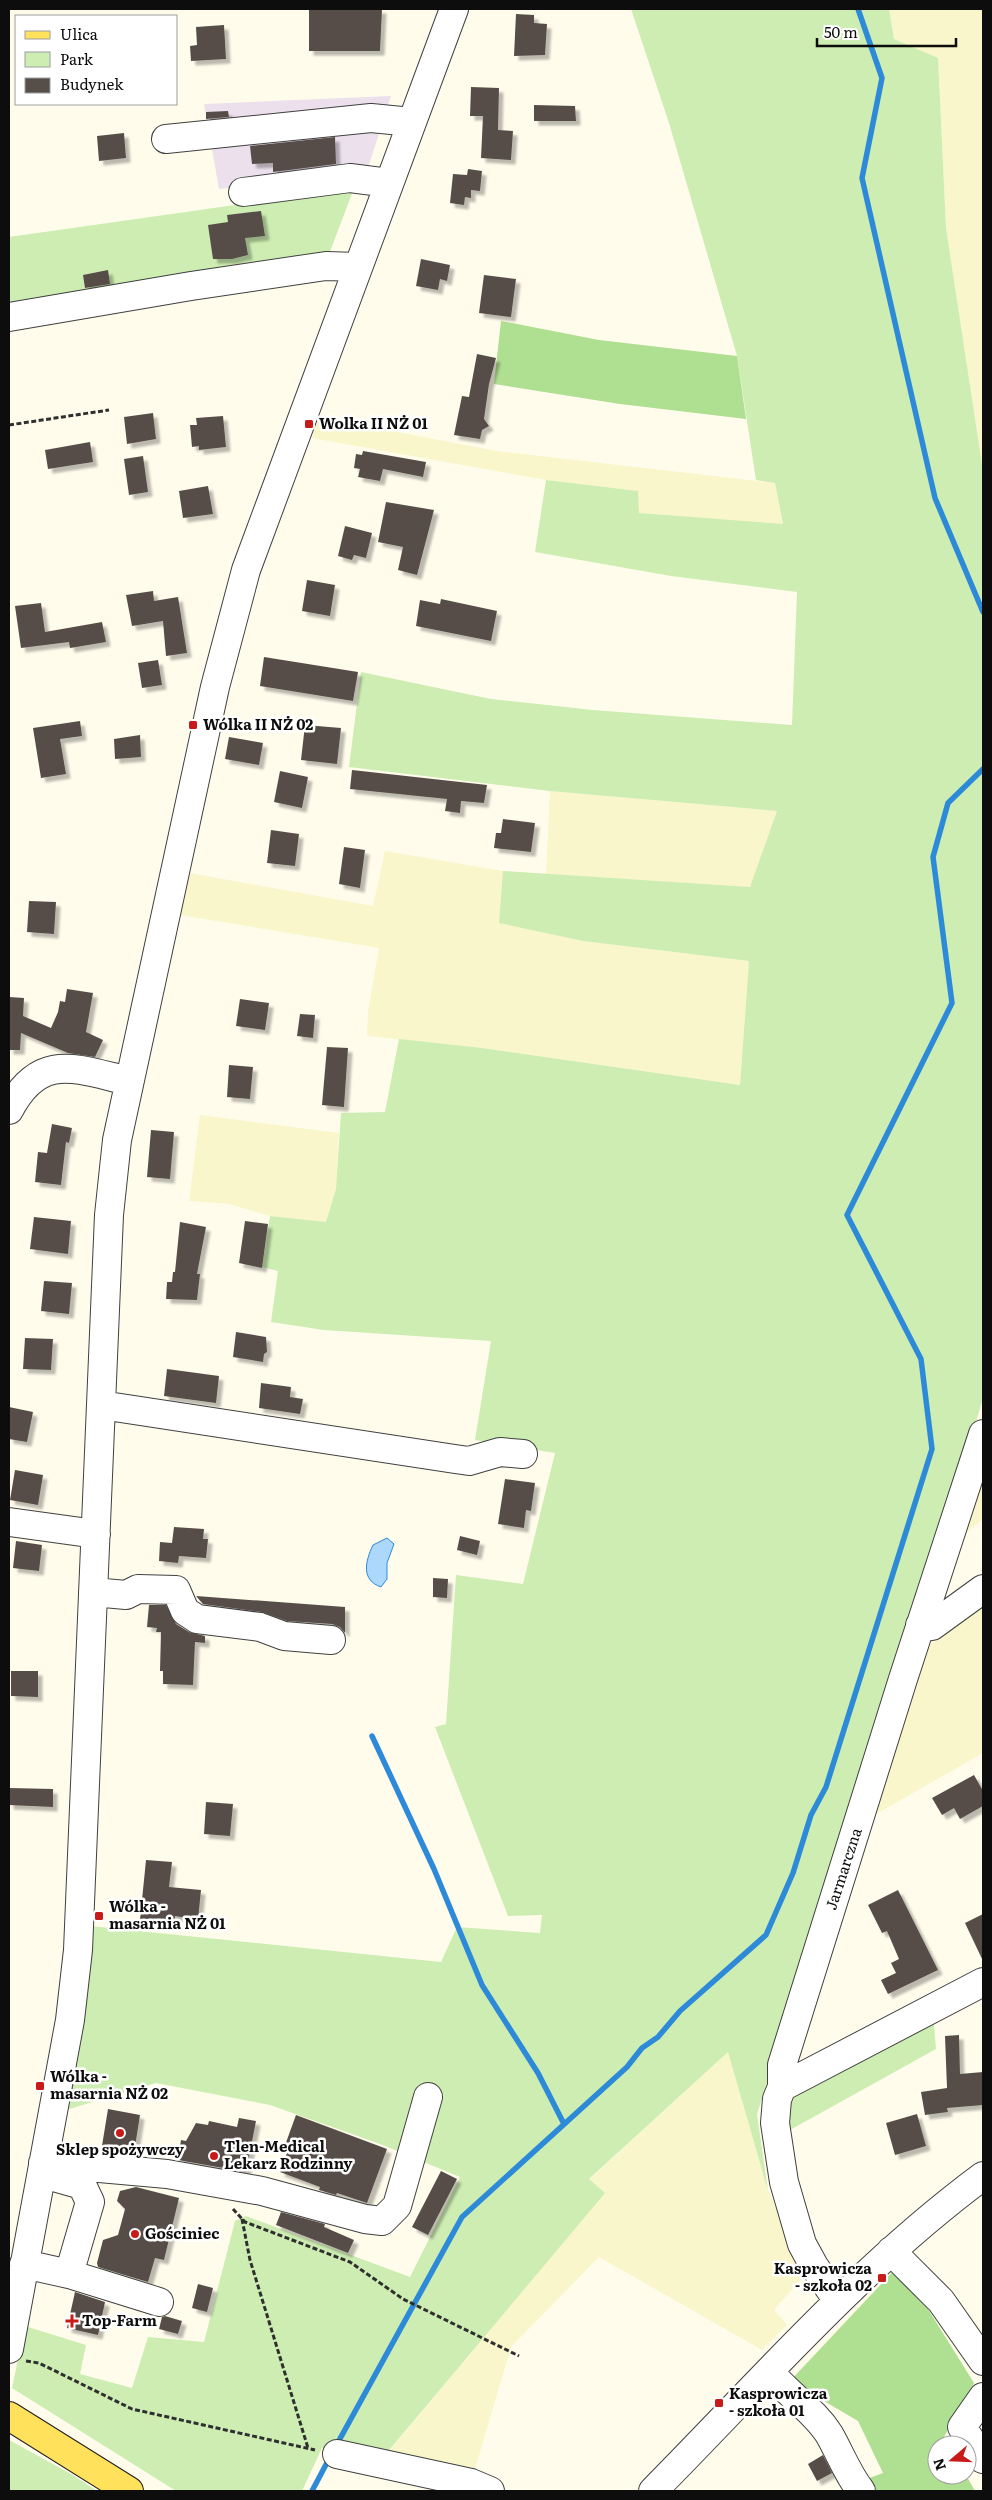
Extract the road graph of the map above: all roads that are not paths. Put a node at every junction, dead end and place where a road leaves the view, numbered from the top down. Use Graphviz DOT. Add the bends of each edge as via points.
graph roads {
  1 [pos="454,9"];
  2 [pos="412,122"];
  3 [pos="166,139"];
  4 [pos="389,183"];
  5 [pos="243,192"];
  6 [pos="358,267"];
  7 [pos="9,317"];
  8 [pos="129,1082"];
  9 [pos="11,1102"];
  10 [pos="101,1405"];
  11 [pos="983,1434"];
  12 [pos="523,1454"];
  13 [pos="9,1522"];
  14 [pos="96,1534"];
  15 [pos="983,1589"];
  16 [pos="93,1592"];
  17 [pos="920,1625"];
  18 [pos="331,1640"];
  19 [pos="983,1982"];
  20 [pos="782,2087"];
  21 [pos="428,2098"];
  22 [pos="42,2168"];
  23 [pos="983,2176"];
  24 [pos="891,2251"];
  25 [pos="24,2264"];
  26 [pos="69,2274"];
  27 [pos="838,2301"];
  28 [pos="159,2302"];
  29 [pos="14,2354"];
  30 [pos="983,2361"];
  31 [pos="770,2372"];
  32 [pos="983,2397"];
  33 [pos="9,2416"];
  34 [pos="337,2454"];
  35 [pos="983,2459"];
  36 [pos="129,2491"];
  37 [pos="490,2491"];
  38 [pos="653,2491"];
  39 [pos="861,2491"];
  1 -- 2 [label="street"];
  2 -- 3 [label="street" via="370,118"];
  2 -- 4 [label="street"];
  4 -- 5 [label="street" via="350,178"];
  4 -- 6 [label="street"];
  6 -- 7 [label="street" via="326,266"];
  6 -- 8 [label="street" via="237,599"];
  8 -- 9 [label="street" via="58,1068 35,1078"];
  8 -- 10 [label="street" via="117,1140 111,1196"];
  10 -- 12 [label="street" via="469,1461 500,1452"];
  10 -- 14 [label="street"];
  11 -- 17 [label="street, Jarmarczna"];
  13 -- 14 [label="street"];
  14 -- 16 [label="street"];
  15 -- 17 [label="street" via="932,1626"];
  16 -- 18 [label="street" via="126,1594 138,1589 176,1590 186,1611 197,1619 260,1627 284,1636"];
  16 -- 22 [label="street" via="78,1950 70,2020"];
  17 -- 20 [label="street, Jarmarczna" via="782,2065"];
  19 -- 20 [label="street"];
  20 -- 27 [label="street, Jarmarczna" via="777,2099 775,2124 778,2155 789,2200 808,2256"];
  21 -- 22 [label="street" via="397,2206 382,2221 262,2191 167,2174"];
  22 -- 25 [label="street"];
  22 -- 26 [label="street" via="82,2185 90,2202"];
  23 -- 24 [label="street"];
  24 -- 27 [label="street"];
  24 -- 30 [label="street" via="941,2302"];
  25 -- 26 [label="street"];
  25 -- 29 [label="street"];
  26 -- 28 [label="street"];
  27 -- 31 [label="street"];
  31 -- 38 [label="street"];
  31 -- 39 [label="street" via="807,2406 828,2434 849,2476"];
  32 -- 35 [label="street" via="962,2427"];
  33 -- 36 [label="main road"];
  34 -- 37 [label="street" via="471,2483"];
}
